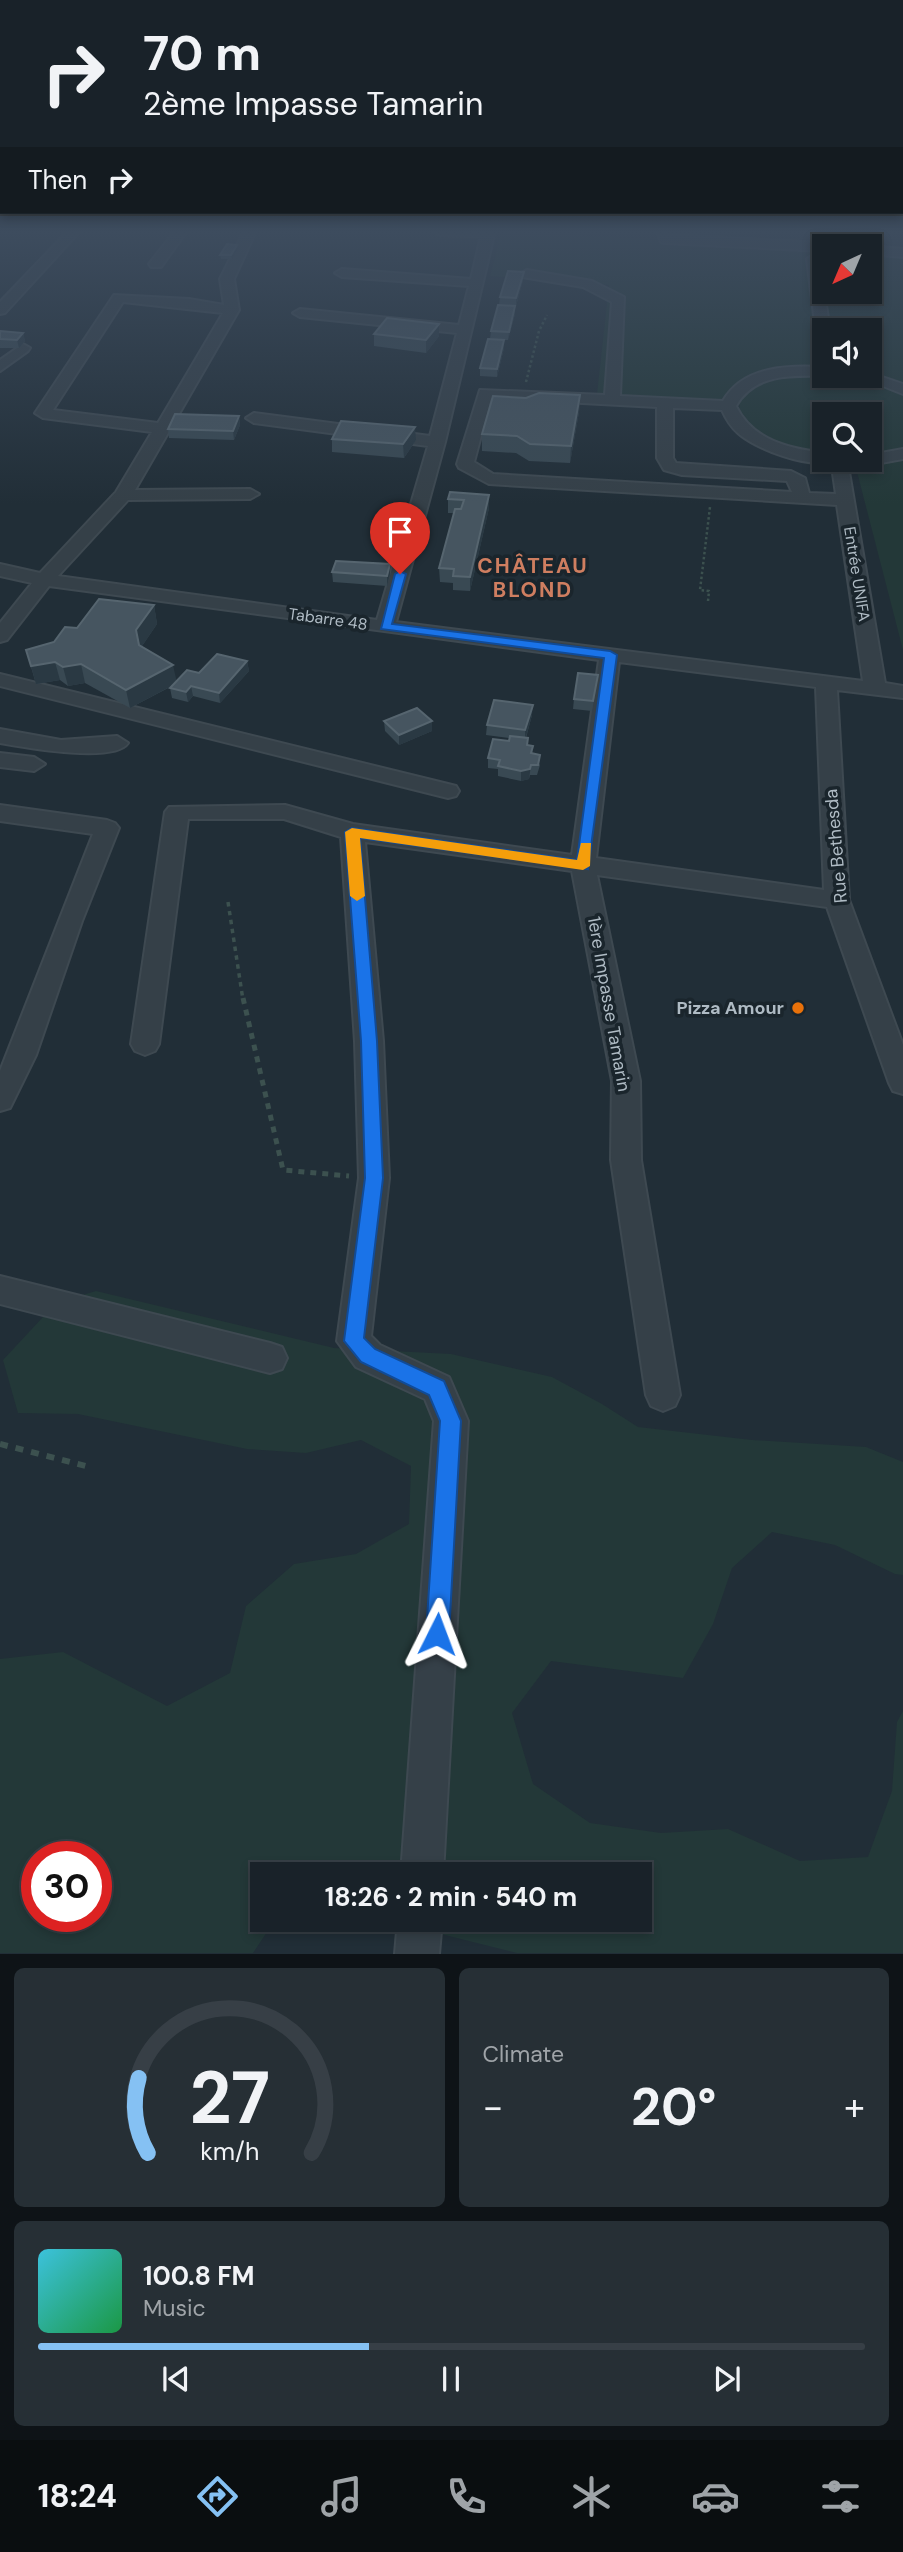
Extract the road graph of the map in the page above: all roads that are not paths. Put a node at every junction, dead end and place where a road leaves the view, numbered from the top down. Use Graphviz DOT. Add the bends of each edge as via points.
graph roads {
  1 [pos="103,322"];
  2 [pos="225,322"];
  3 [pos="389,322"];
  4 [pos="467,322"];
  5 [pos="617,322"];
  6 [pos="465,330"];
  7 [pos="23,348"];
  8 [pos="0,367"];
  9 [pos="812,372"];
  10 [pos="882,382"];
  11 [pos="903,389"];
  12 [pos="612,400"];
  13 [pos="665,402"];
  14 [pos="728,406"];
  15 [pos="254,418"];
  16 [pos="161,428"];
  17 [pos="438,442"];
  18 [pos="903,454"];
  19 [pos="812,455"];
  20 [pos="882,458"];
  21 [pos="700,472"];
  22 [pos="841,472"];
  23 [pos="708,492"];
  24 [pos="250,494"];
  25 [pos="123,495"];
  26 [pos="801,497"];
  27 [pos="845,500"];
  28 [pos="0,570"];
  29 [pos="44,580"];
  30 [pos="385,627"];
  31 [pos="0,636"];
  32 [pos="610,655"];
  33 [pos="0,680"];
  34 [pos="826,682"];
  35 [pos="875,688"];
  36 [pos="903,692"];
  37 [pos="0,736"];
  38 [pos="117,743"];
  39 [pos="0,760"];
  40 [pos="34,764"];
  41 [pos="448,791"];
  42 [pos="0,813"];
  43 [pos="352,832"];
  44 [pos="583,866"];
  45 [pos="837,900"];
  46 [pos="892,1020"];
  47 [pos="145,1044"];
  48 [pos="903,1083"];
  49 [pos="0,1100"];
  50 [pos="0,1290"];
  51 [pos="270,1359"];
  52 [pos="663,1395"];
  53 [pos="423,1862"];
  54 [pos="418,1932"];
  55 [pos="417,1954"];
  1 -- 16 [label="street" via="43,413"];
  2 -- 16 [label="street"];
  3 -- 6 [label="street"];
  4 -- 6 [label="street"];
  5 -- 12 [label="street"];
  6 -- 17 [label="street"];
  7 -- 8 [label="street"];
  9 -- 14 [label="street" via="779,373 748,382 733,393"];
  10 -- 11 [label="street"];
  12 -- 13 [label="street"];
  12 -- 23 [label="street" via="485,393 466,464 489,479"];
  13 -- 14 [label="street"];
  13 -- 21 [label="street" via="666,462 675,469"];
  14 -- 19 [label="street" via="733,421 748,435 773,447"];
  15 -- 17 [label="street"];
  16 -- 25 [label="street"];
  17 -- 30 [label="street"];
  18 -- 20 [label="street"];
  21 -- 23 [label="street"];
  21 -- 26 [label="street" via="790,477 799,482"];
  22 -- 27 [label="street, Entrée UNIFA"];
  23 -- 26 [label="street"];
  24 -- 25 [label="street"];
  25 -- 29 [label="street"];
  26 -- 27 [label="street"];
  27 -- 35 [label="street, Entrée UNIFA"];
  28 -- 29 [label="street, Tabarre 48"];
  29 -- 30 [label="street, Tabarre 48"];
  29 -- 31 [label="street"];
  30 -- 32 [label="street, Tabarre 48"];
  32 -- 34 [label="street, Tabarre 48"];
  32 -- 44 [label="street, 1ère Impasse Tamarin"];
  33 -- 41 [label="street"];
  34 -- 35 [label="street, Tabarre 48"];
  34 -- 45 [label="street, Rue Bethesda"];
  35 -- 36 [label="street, Tabarre 48"];
  37 -- 38 [label="street" via="61,747"];
  39 -- 40 [label="street"];
  42 -- 49 [label="street" via="107,828 22,1055"];
  43 -- 44 [label="street"];
  43 -- 47 [label="street" via="285,812 177,812"];
  43 -- 53 [label="street" via="369,1041 374,1178 354,1341 368,1356 437,1388 450,1421"];
  44 -- 45 [label="street"];
  44 -- 52 [label="street, 1ère Impasse Tamarin" via="626,1081 626,1160"];
  45 -- 46 [label="street, Rue Bethesda"];
  46 -- 48 [label="street, Rue Bethesda"];
  50 -- 51 [label="street"];
  54 -- 55 [label="street"];
}
